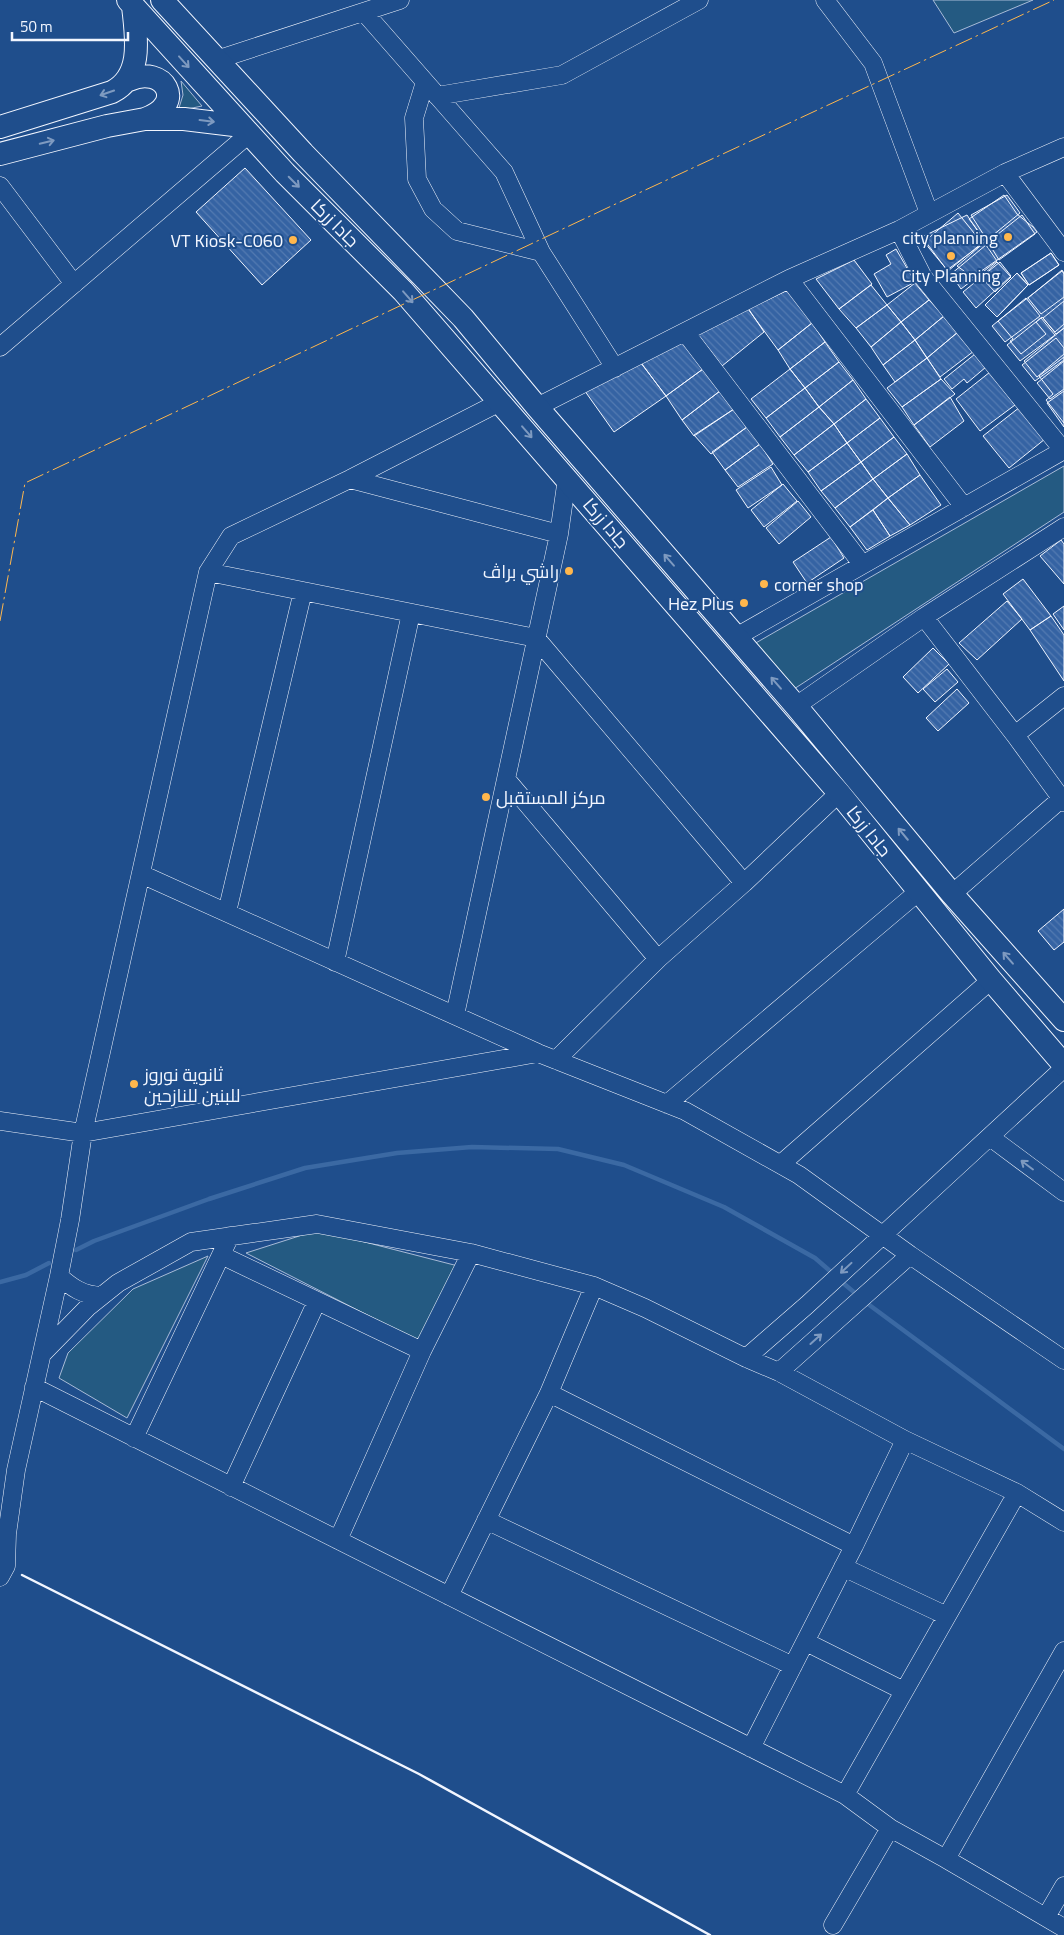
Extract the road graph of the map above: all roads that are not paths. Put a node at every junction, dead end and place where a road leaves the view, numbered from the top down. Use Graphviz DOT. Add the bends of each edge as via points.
graph roads {
  1 [pos="162,0"];
  2 [pos="400,0"];
  3 [pos="699,0"];
  4 [pos="825,0"];
  5 [pos="130,3"];
  6 [pos="364,12"];
  7 [pos="216,60"];
  8 [pos="129,80"];
  9 [pos="431,89"];
  10 [pos="145,119"];
  11 [pos="0,127"];
  12 [pos="245,130"];
  13 [pos="1064,147"];
  14 [pos="0,154"];
  15 [pos="1005,173"];
  16 [pos="0,186"];
  17 [pos="929,213"];
  18 [pos="899,230"];
  19 [pos="541,252"];
  20 [pos="1064,252"];
  21 [pos="789,279"];
  22 [pos="74,284"];
  23 [pos="685,332"];
  24 [pos="0,347"];
  25 [pos="615,368"];
  26 [pos="500,402"];
  27 [pos="537,407"];
  28 [pos="1063,450"];
  29 [pos="567,478"];
  30 [pos="350,479"];
  31 [pos="964,507"];
  32 [pos="1064,527"];
  33 [pos="559,534"];
  34 [pos="862,564"];
  35 [pos="208,572"];
  36 [pos="303,591"];
  37 [pos="411,613"];
  38 [pos="924,617"];
  39 [pos="736,637"];
  40 [pos="536,638"];
  41 [pos="1064,696"];
  42 [pos="796,706"];
  43 [pos="1015,735"];
  44 [pos="506,779"];
  45 [pos="839,794"];
  46 [pos="1063,801"];
  47 [pos="141,874"];
  48 [pos="744,883"];
  49 [pos="918,892"];
  50 [pos="952,894"];
  51 [pos="227,912"];
  52 [pos="658,959"];
  53 [pos="335,962"];
  54 [pos="1024,977"];
  55 [pos="991,980"];
  56 [pos="1064,995"];
  57 [pos="454,1015"];
  58 [pos="1064,1020"];
  59 [pos="538,1053"];
  60 [pos="556,1060"];
  61 [pos="1064,1067"];
  62 [pos="667,1104"];
  63 [pos="0,1121"];
  64 [pos="83,1133"];
  65 [pos="990,1137"];
  66 [pos="781,1164"];
  67 [pos="1064,1192"];
  68 [pos="882,1235"];
  69 [pos="230,1236"];
  70 [pos="472,1253"];
  71 [pos="221,1255"];
  72 [pos="910,1255"];
  73 [pos="59,1276"];
  74 [pos="594,1286"];
  75 [pos="101,1296"];
  76 [pos="316,1300"];
  77 [pos="422,1351"];
  78 [pos="41,1355"];
  79 [pos="746,1358"];
  80 [pos="1064,1360"];
  81 [pos="779,1372"];
  82 [pos="34,1387"];
  83 [pos="550,1393"];
  84 [pos="134,1438"];
  85 [pos="905,1440"];
  86 [pos="231,1487"];
  87 [pos="1017,1493"];
  88 [pos="486,1520"];
  89 [pos="1064,1522"];
  90 [pos="338,1540"];
  91 [pos="854,1546"];
  92 [pos="843,1567"];
  93 [pos="0,1577"];
  94 [pos="449,1596"];
  95 [pos="947,1616"];
  96 [pos="806,1642"];
  97 [pos="1064,1651"];
  98 [pos="794,1666"];
  99 [pos="904,1691"];
  100 [pos="751,1748"];
  101 [pos="845,1795"];
  102 [pos="890,1828"];
  103 [pos="946,1859"];
  104 [pos="1064,1886"];
  105 [pos="1046,1917"];
  106 [pos="833,1925"];
  107 [pos="1064,1928"];
  1 -- 7 [label="main road, جادا زرکا"];
  2 -- 6 [label="street"];
  3 -- 9 [label="street" via="562,74"];
  4 -- 17 [label="street" via="873,63"];
  5 -- 8 [label="main road" via="137,37 136,58"];
  5 -- 12 [label="main road, جادا زرکا, one-way"];
  6 -- 7 [label="street"];
  6 -- 9 [label="street"];
  7 -- 27 [label="main road, جادا زرکا" via="463,318"];
  8 -- 10 [label="main road" via="152,76 164,85 168,93 169,101 163,110"];
  8 -- 11 [label="main road, one-way" via="112,92"];
  9 -- 19 [label="street" via="504,172"];
  9 -- 19 [label="street" via="414,118 417,179 433,209 457,231"];
  10 -- 12 [label="main road, one-way" via="184,119"];
  14 -- 10 [label="main road, one-way"];
  12 -- 22 [label="street"];
  12 -- 26 [label="main road, جادا زرکا, one-way" via="403,291"];
  13 -- 15 [label="street"];
  15 -- 17 [label="street"];
  15 -- 20 [label="street"];
  16 -- 22 [label="street"];
  17 -- 18 [label="street"];
  18 -- 21 [label="street"];
  18 -- 28 [label="street" via="923,277"];
  19 -- 25 [label="street"];
  21 -- 23 [label="street"];
  21 -- 31 [label="street"];
  22 -- 24 [label="street"];
  23 -- 25 [label="street"];
  23 -- 34 [label="street"];
  25 -- 27 [label="street"];
  26 -- 29 [label="main road, جادا زرکا, one-way"];
  26 -- 30 [label="street"];
  39 -- 27 [label="main road, جادا زرکا, one-way"];
  28 -- 31 [label="street"];
  29 -- 33 [label="street"];
  29 -- 45 [label="main road, جادا زرکا"];
  30 -- 33 [label="street"];
  30 -- 35 [label="street" via="231,536"];
  31 -- 34 [label="street"];
  32 -- 38 [label="street"];
  33 -- 40 [label="street"];
  34 -- 39 [label="street"];
  35 -- 36 [label="street"];
  35 -- 47 [label="street"];
  36 -- 37 [label="street"];
  36 -- 51 [label="street"];
  37 -- 40 [label="street"];
  37 -- 53 [label="street"];
  38 -- 42 [label="street"];
  38 -- 43 [label="street"];
  42 -- 39 [label="main road, جادا زرکا, one-way"];
  40 -- 44 [label="street"];
  40 -- 48 [label="street"];
  41 -- 43 [label="street"];
  50 -- 42 [label="main road, جادا زرکا, one-way"];
  43 -- 46 [label="street"];
  44 -- 52 [label="street"];
  44 -- 57 [label="street"];
  45 -- 48 [label="street"];
  45 -- 49 [label="main road, جادا زرکا"];
  46 -- 50 [label="street"];
  47 -- 51 [label="street"];
  47 -- 64 [label="street"];
  48 -- 52 [label="street"];
  49 -- 55 [label="main road, جادا زرکا"];
  49 -- 62 [label="street"];
  54 -- 50 [label="main road, جادا زرکا, one-way"];
  51 -- 53 [label="street"];
  52 -- 60 [label="street"];
  53 -- 57 [label="street"];
  54 -- 56 [label="main road"];
  54 -- 58 [label="main road, جادا زرکا"];
  55 -- 61 [label="main road, جادا زرکا"];
  55 -- 66 [label="street"];
  57 -- 59 [label="street"];
  59 -- 60 [label="street"];
  59 -- 64 [label="street"];
  60 -- 62 [label="street"];
  61 -- 65 [label="street"];
  62 -- 66 [label="street"];
  63 -- 64 [label="street"];
  64 -- 73 [label="street"];
  67 -- 65 [label="street, one-way"];
  65 -- 68 [label="street"];
  66 -- 68 [label="street"];
  68 -- 72 [label="street"];
  68 -- 79 [label="street, one-way"];
  69 -- 70 [label="street" via="317,1224"];
  69 -- 71 [label="street"];
  69 -- 75 [label="street" via="191,1242"];
  70 -- 74 [label="street"];
  70 -- 77 [label="street"];
  71 -- 76 [label="street"];
  71 -- 84 [label="street"];
  72 -- 80 [label="street"];
  81 -- 72 [label="street, one-way"];
  73 -- 75 [label="street" via="79,1292"];
  73 -- 78 [label="street"];
  74 -- 79 [label="street"];
  74 -- 83 [label="street"];
  75 -- 78 [label="street"];
  76 -- 77 [label="street"];
  76 -- 86 [label="street"];
  77 -- 90 [label="street"];
  78 -- 82 [label="street"];
  79 -- 81 [label="street"];
  81 -- 85 [label="street"];
  82 -- 84 [label="street"];
  82 -- 93 [label="street" via="16,1470 6,1566"];
  83 -- 88 [label="street"];
  83 -- 91 [label="street"];
  84 -- 86 [label="street"];
  85 -- 87 [label="street"];
  85 -- 91 [label="street"];
  86 -- 90 [label="street"];
  87 -- 89 [label="street"];
  87 -- 95 [label="street"];
  88 -- 94 [label="street"];
  88 -- 98 [label="street"];
  90 -- 94 [label="street"];
  91 -- 92 [label="street"];
  92 -- 95 [label="street"];
  92 -- 96 [label="street"];
  94 -- 100 [label="street"];
  95 -- 99 [label="street"];
  96 -- 98 [label="street"];
  96 -- 99 [label="street"];
  97 -- 103 [label="street"];
  98 -- 100 [label="street"];
  99 -- 101 [label="street"];
  100 -- 101 [label="street"];
  101 -- 102 [label="street"];
  102 -- 103 [label="street"];
  102 -- 106 [label="street"];
  103 -- 105 [label="street"];
  104 -- 105 [label="street"];
  105 -- 107 [label="street"];
}
